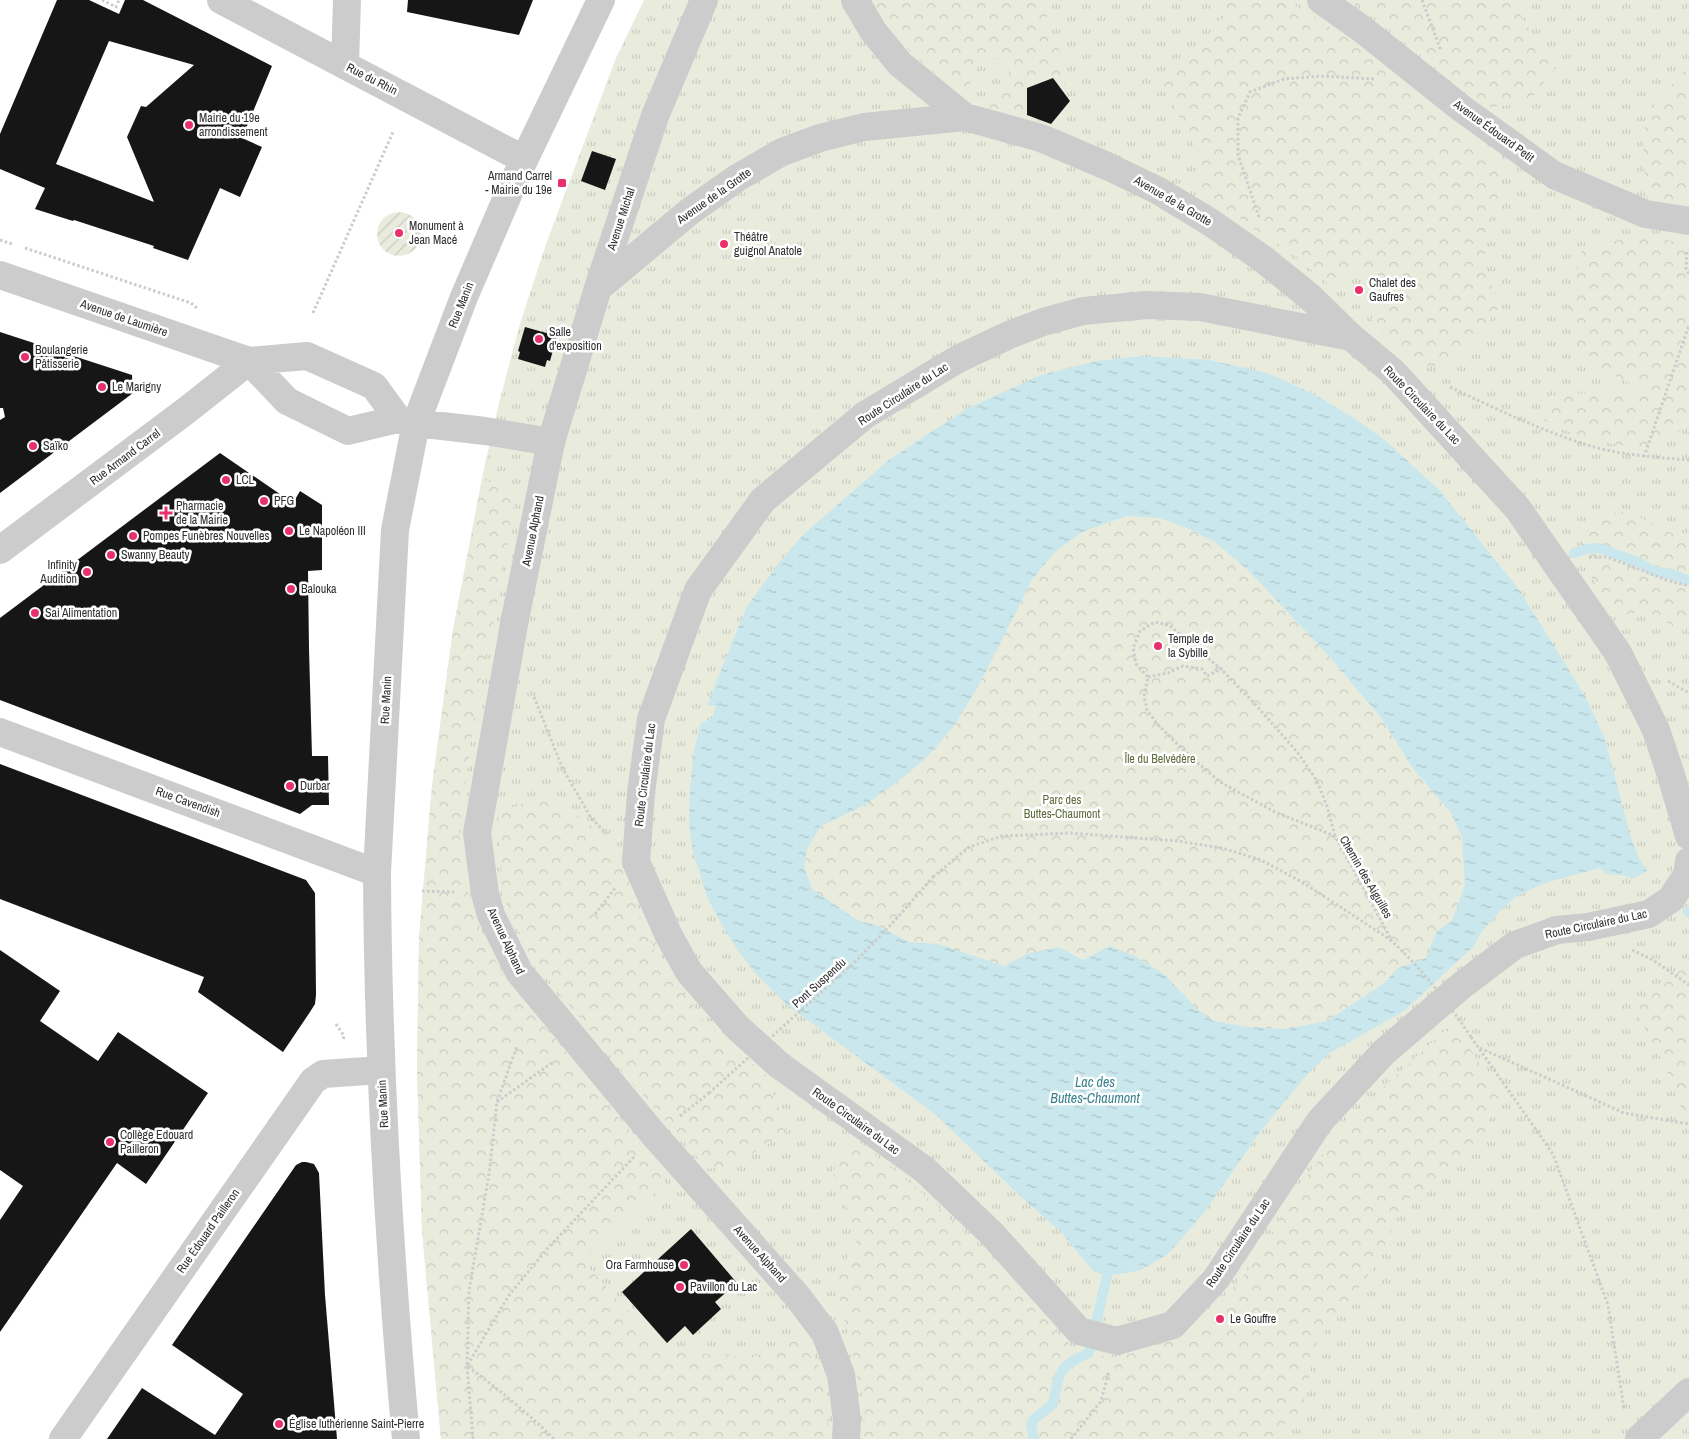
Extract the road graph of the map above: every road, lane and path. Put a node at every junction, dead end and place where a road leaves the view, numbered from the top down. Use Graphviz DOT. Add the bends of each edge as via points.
graph roads {
  1 [pos="102,0"];
  2 [pos="118,0"];
  3 [pos="221,0"];
  4 [pos="347,0"];
  5 [pos="601,0"];
  6 [pos="704,0"];
  7 [pos="855,0"];
  8 [pos="1321,0"];
  9 [pos="344,65"];
  10 [pos="1428,81"];
  11 [pos="965,117"];
  12 [pos="393,132"];
  13 [pos="523,159"];
  14 [pos="1689,221"];
  15 [pos="1264,225"];
  16 [pos="0,275"];
  17 [pos="598,288"];
  18 [pos="313,313"];
  19 [pos="1689,326"];
  20 [pos="1351,337"];
  21 [pos="249,361"];
  22 [pos="1446,384"];
  23 [pos="407,421"];
  24 [pos="551,442"];
  25 [pos="1644,457"];
  26 [pos="1689,460"];
  27 [pos="0,550"];
  28 [pos="1561,568"];
  29 [pos="1689,586"];
  30 [pos="1221,669"];
  31 [pos="1148,676"];
  32 [pos="534,694"];
  33 [pos="0,732"];
  34 [pos="1335,836"];
  35 [pos="1689,836"];
  36 [pos="1689,861"];
  37 [pos="636,862"];
  38 [pos="376,873"];
  39 [pos="1588,927"];
  40 [pos="1392,941"];
  41 [pos="1689,985"];
  42 [pos="517,1046"];
  43 [pos="1480,1048"];
  44 [pos="381,1070"];
  45 [pos="524,1083"];
  46 [pos="497,1102"];
  47 [pos="1689,1124"];
  48 [pos="655,1136"];
  49 [pos="1116,1341"];
  50 [pos="467,1366"];
  51 [pos="1689,1392"];
  52 [pos="1624,1410"];
  53 [pos="63,1439"];
  54 [pos="406,1439"];
  55 [pos="473,1439"];
  56 [pos="554,1439"];
  57 [pos="846,1439"];
  58 [pos="1072,1439"];
  59 [pos="1639,1439"];
  1 -- 2 [label="path" via="116,7"];
  3 -- 9 [label="street, Rue du Rhin"];
  4 -- 9 [label="street"];
  5 -- 13 [label="street, Rue Manin"];
  6 -- 17 [label="street, Avenue Michal" via="655,116"];
  7 -- 11 [label="street, Avenue de la Grotte" via="873,31 900,64"];
  8 -- 10 [label="street, Avenue Édouard Petit"];
  9 -- 13 [label="street, Rue du Rhin"];
  10 -- 14 [label="street, Avenue Édouard Petit" via="1554,175 1646,214"];
  10 -- 15 [label="path" via="1321,76 1284,79 1250,92 1238,118 1238,155"];
  11 -- 17 [label="street, Avenue de la Grotte" via="864,127 782,152 737,178 689,212"];
  11 -- 20 [label="street, Avenue de la Grotte" via="1041,138 1157,190 1263,259 1310,297"];
  12 -- 18 [label="path"];
  13 -- 23 [label="street, Rue Manin"];
  16 -- 21 [label="street, Avenue de Laumière"];
  17 -- 24 [label="street, Avenue Michal"];
  19 -- 25 [label="path"];
  20 -- 28 [label="street, Route Circulaire du Lac" via="1393,372 1518,508"];
  20 -- 37 [label="street, Route Circulaire du Lac" via="1200,307 1147,305 1083,311 1009,335 958,359 866,415 763,500 698,590 651,719"];
  21 -- 23 [label="street, Avenue de Laumière" via="307,356 374,386"];
  21 -- 23 [label="street, Avenue de Laumière" via="287,401 348,430"];
  21 -- 27 [label="street, Rue Armand Carrel"];
  22 -- 25 [label="path" via="1508,415 1585,444"];
  23 -- 24 [label="street"];
  23 -- 38 [label="street, Rue Manin" via="396,530"];
  24 -- 48 [label="street, Avenue Alphand" via="477,833 485,894 519,972"];
  25 -- 26 [label="path"];
  28 -- 29 [label="path" via="1588,557 1606,557"];
  28 -- 35 [label="street, Route Circulaire du Lac" via="1618,653 1656,730"];
  30 -- 31 [label="path" via="1208,676 1202,669 1183,666 1168,673"];
  30 -- 31 [label="path" via="1169,625 1155,622 1140,631 1133,648 1136,664"];
  30 -- 34 [label="path" via="1298,753 1317,781"];
  31 -- 34 [label="path, Chemin des Aiguilles" via="1144,696 1147,710 1157,724 1220,782 1275,812"];
  32 -- 37 [label="path" via="562,767 592,818"];
  33 -- 38 [label="street, Rue Cavendish"];
  34 -- 40 [label="path, Chemin des Aiguilles"];
  36 -- 39 [label="street, Route Circulaire du Lac" via="1687,875 1671,899 1649,914"];
  37 -- 49 [label="street, Route Circulaire du Lac" via="689,972 738,1028 779,1066 925,1170 992,1234 1079,1332"];
  38 -- 44 [label="street, Rue Manin"];
  39 -- 41 [label="path" via="1653,960"];
  39 -- 49 [label="street, Route Circulaire du Lac" via="1557,930 1515,945 1384,1052 1320,1121 1216,1279 1173,1325"];
  40 -- 43 [label="path, bridge" via="1442,994"];
  40 -- 48 [label="path, Pont Suspendu, bridge" via="1302,882 1261,860 1222,848 1177,841 1070,833 1002,836 969,847 933,877 857,960"];
  42 -- 46 [label="path"];
  43 -- 47 [label="path" via="1624,1113"];
  43 -- 52 [label="path" via="1553,1154 1608,1305"];
  44 -- 53 [label="street, Rue Édouard Pailleron" via="323,1074 313,1081"];
  44 -- 54 [label="street, Rue Manin" via="394,1314"];
  45 -- 46 [label="path"];
  46 -- 50 [label="path" via="489,1174 469,1291"];
  48 -- 50 [label="path, Pont Suspendu" via="547,1249 509,1294"];
  48 -- 57 [label="street, Avenue Alphand" via="797,1296 825,1333 841,1375"];
  49 -- 58 [label="path" via="1101,1401"];
  50 -- 55 [label="path"];
  50 -- 56 [label="path" via="504,1392"];
  51 -- 59 [label="street"];
}
